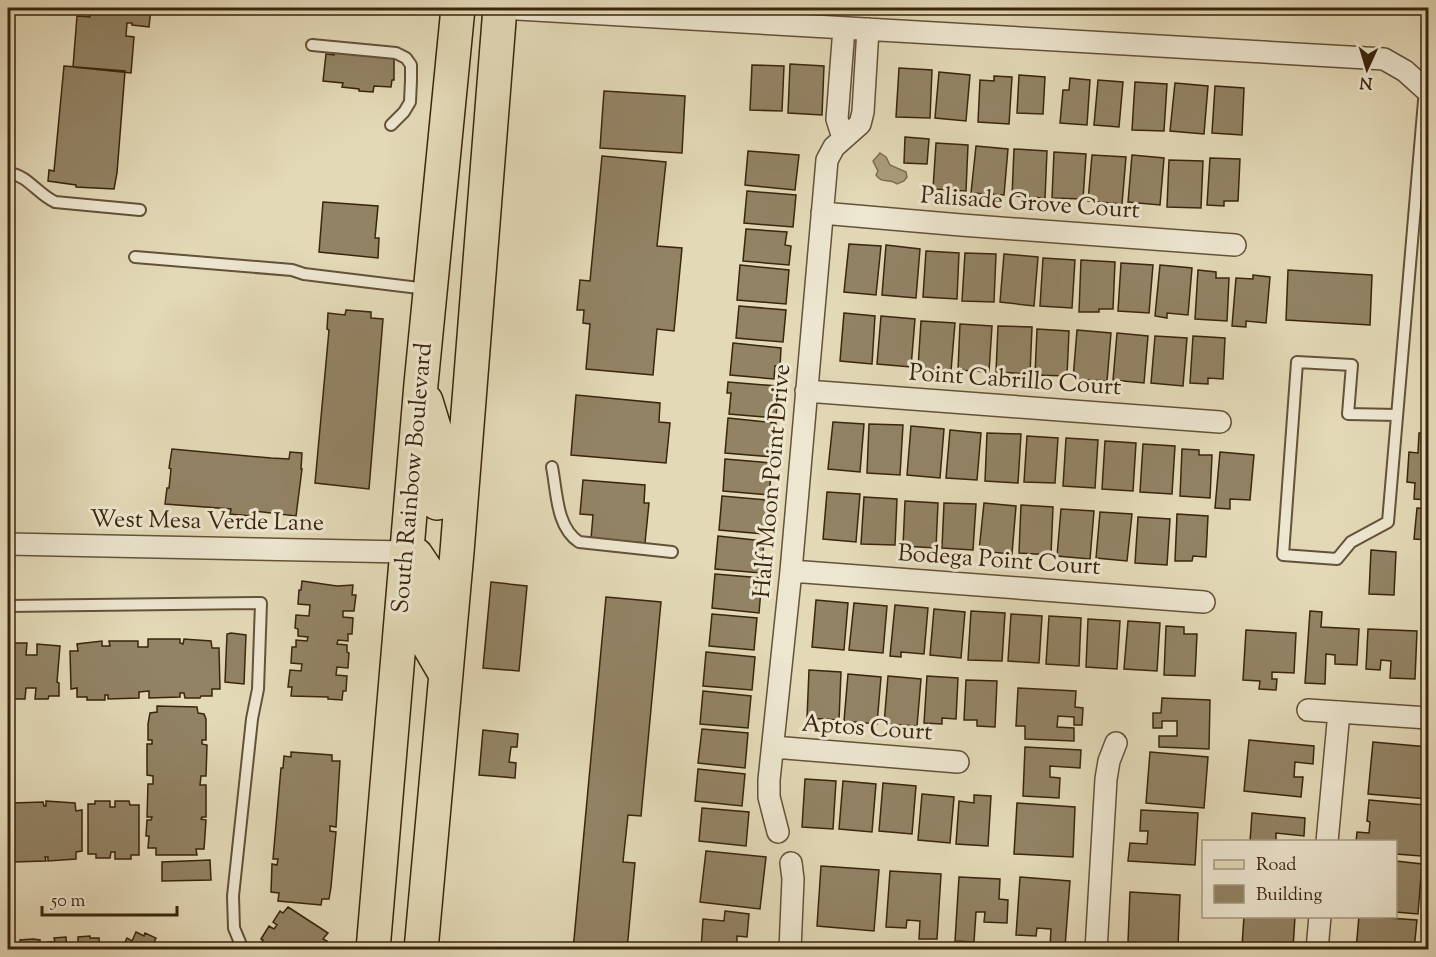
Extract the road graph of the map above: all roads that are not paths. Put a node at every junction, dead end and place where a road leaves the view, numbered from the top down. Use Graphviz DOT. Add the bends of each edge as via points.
graph roads {
  1 [pos="500,8"];
  2 [pos="458,13"];
  3 [pos="695,13"];
  4 [pos="844,28"];
  5 [pos="868,29"];
  6 [pos="312,45"];
  7 [pos="1425,89"];
  8 [pos="391,125"];
  9 [pos="843,138"];
  10 [pos="488,139"];
  11 [pos="8,173"];
  12 [pos="140,210"];
  13 [pos="822,213"];
  14 [pos="1235,245"];
  15 [pos="135,256"];
  16 [pos="430,290"];
  17 [pos="421,384"];
  18 [pos="806,391"];
  19 [pos="1397,415"];
  20 [pos="1220,422"];
  21 [pos="552,467"];
  22 [pos="8,544"];
  23 [pos="406,552"];
  24 [pos="457,552"];
  25 [pos="672,552"];
  26 [pos="791,571"];
  27 [pos="1204,602"];
  28 [pos="8,606"];
  29 [pos="446,675"];
  30 [pos="1308,711"];
  31 [pos="1339,712"];
  32 [pos="1428,718"];
  33 [pos="1116,743"];
  34 [pos="773,747"];
  35 [pos="958,762"];
  36 [pos="778,832"];
  37 [pos="1327,840"];
  38 [pos="381,861"];
  39 [pos="791,863"];
  40 [pos="1320,918"];
  41 [pos="243,950"];
  42 [pos="373,950"];
  43 [pos="396,950"];
  44 [pos="421,950"];
  45 [pos="790,950"];
  46 [pos="1096,950"];
  47 [pos="1317,950"];
  1 -- 3 [label="street"];
  1 -- 10 [label="main road, South Rainbow Boulevard"];
  2 -- 10 [label="main road" via="479,41 477,98"];
  2 -- 16 [label="main road, South Rainbow Boulevard"];
  3 -- 4 [label="street"];
  4 -- 5 [label="street"];
  4 -- 9 [label="street" via="837,119"];
  5 -- 7 [label="street" via="1384,59 1405,70"];
  5 -- 9 [label="street, Half Moon Point Drive" via="863,112 860,123"];
  6 -- 8 [label="lane" via="396,52 406,58 411,65 410,102"];
  7 -- 19 [label="lane"];
  9 -- 13 [label="street, Half Moon Point Drive" via="827,160"];
  10 -- 24 [label="main road, South Rainbow Boulevard"];
  11 -- 12 [label="lane" via="22,177 55,202"];
  13 -- 14 [label="street, Palisade Grove Court"];
  13 -- 18 [label="street, Half Moon Point Drive"];
  15 -- 16 [label="lane" via="292,270"];
  16 -- 17 [label="main road, South Rainbow Boulevard"];
  17 -- 23 [label="main road, South Rainbow Boulevard"];
  17 -- 24 [label="main road" via="441,450 439,530"];
  18 -- 20 [label="street, Point Cabrillo Court"];
  18 -- 26 [label="street, Half Moon Point Drive"];
  19 -- 19 [label="lane" via="1388,522 1351,542 1337,559 1283,555 1297,362 1352,365 1348,414"];
  21 -- 25 [label="lane" via="563,523 579,542"];
  22 -- 23 [label="street, West Mesa Verde Lane"];
  23 -- 29 [label="main road" via="416,555 428,573 425,639"];
  23 -- 38 [label="main road, South Rainbow Boulevard"];
  24 -- 29 [label="main road, South Rainbow Boulevard"];
  26 -- 27 [label="street, Bodega Point Court"];
  26 -- 34 [label="street, Half Moon Point Drive"];
  28 -- 41 [label="lane" via="261,603 258,689 233,896 234,928"];
  29 -- 44 [label="main road, South Rainbow Boulevard"];
  30 -- 31 [label="street"];
  31 -- 32 [label="street"];
  31 -- 37 [label="street"];
  33 -- 46 [label="street" via="1106,779"];
  34 -- 35 [label="street, Aptos Court"];
  34 -- 36 [label="street, Half Moon Point Drive" via="769,797"];
  38 -- 42 [label="main road, South Rainbow Boulevard"];
  38 -- 43 [label="main road" via="397,928"];
  39 -- 45 [label="street"];
  40 -- 47 [label="street"];
}
